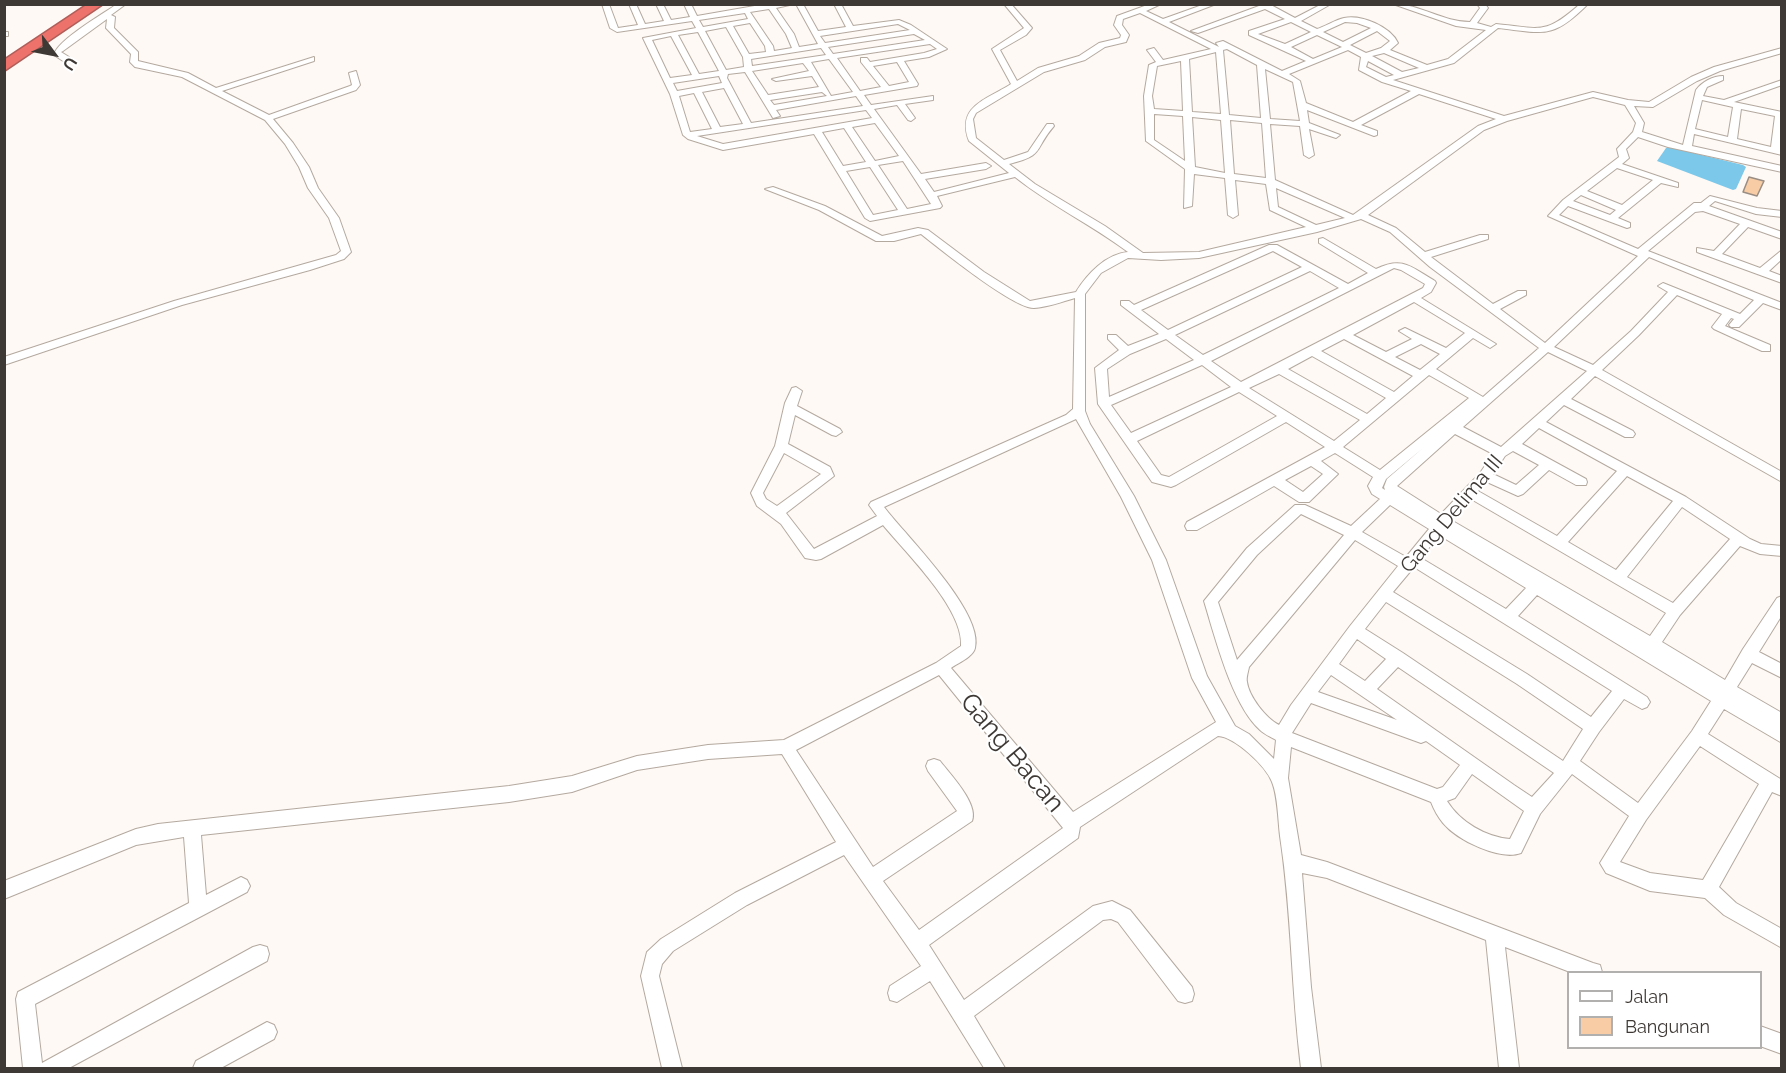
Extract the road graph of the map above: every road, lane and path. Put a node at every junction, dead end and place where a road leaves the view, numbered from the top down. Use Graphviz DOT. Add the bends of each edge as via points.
graph roads {
  1 [pos="81,4"];
  2 [pos="123,4"];
  3 [pos="605,4"];
  4 [pos="632,4"];
  5 [pos="659,4"];
  6 [pos="687,4"];
  7 [pos="716,4"];
  8 [pos="790,4"];
  9 [pos="799,4"];
  10 [pos="837,4"];
  11 [pos="1007,4"];
  12 [pos="1158,4"];
  13 [pos="1213,4"];
  14 [pos="1286,4"];
  15 [pos="1328,4"];
  16 [pos="1396,4"];
  17 [pos="1480,4"];
  18 [pos="1585,4"];
  19 [pos="770,6"];
  20 [pos="1267,7"];
  21 [pos="744,8"];
  22 [pos="101,10"];
  23 [pos="1141,11"];
  24 [pos="722,14"];
  25 [pos="695,18"];
  26 [pos="1166,20"];
  27 [pos="1294,20"];
  28 [pos="752,21"];
  29 [pos="1224,21"];
  30 [pos="668,22"];
  31 [pos="1472,24"];
  32 [pos="728,25"];
  33 [pos="1233,25"];
  34 [pos="642,26"];
  35 [pos="851,28"];
  36 [pos="1377,28"];
  37 [pos="702,29"];
  38 [pos="1242,29"];
  39 [pos="1491,29"];
  40 [pos="1196,31"];
  41 [pos="914,32"];
  42 [pos="1320,32"];
  43 [pos="674,33"];
  44 [pos="815,34"];
  45 [pos="1253,36"];
  46 [pos="930,42"];
  47 [pos="823,45"];
  48 [pos="1285,46"];
  49 [pos="1346,46"];
  50 [pos="1222,48"];
  51 [pos="796,49"];
  52 [pos="1151,50"];
  53 [pos="1384,50"];
  54 [pos="1782,50"];
  55 [pos="770,53"];
  56 [pos="859,53"];
  57 [pos="4,55"];
  58 [pos="1365,56"];
  59 [pos="1782,56"];
  60 [pos="747,57"];
  61 [pos="831,57"];
  62 [pos="1185,57"];
  63 [pos="66,59"];
  64 [pos="311,59"];
  65 [pos="898,60"];
  66 [pos="806,61"];
  67 [pos="1312,62"];
  68 [pos="1161,63"];
  69 [pos="1261,63"];
  70 [pos="868,65"];
  71 [pos="4,67"];
  72 [pos="1427,68"];
  73 [pos="748,70"];
  74 [pos="352,73"];
  75 [pos="724,73"];
  76 [pos="813,73"];
  77 [pos="1282,74"];
  78 [pos="1401,75"];
  79 [pos="697,77"];
  80 [pos="776,79"];
  81 [pos="1385,80"];
  82 [pos="667,81"];
  83 [pos="1782,82"];
  84 [pos="1015,85"];
  85 [pos="727,86"];
  86 [pos="824,89"];
  87 [pos="887,89"];
  88 [pos="214,90"];
  89 [pos="697,90"];
  90 [pos="1417,91"];
  91 [pos="858,93"];
  92 [pos="674,94"];
  93 [pos="1698,97"];
  94 [pos="767,98"];
  95 [pos="831,98"];
  96 [pos="930,98"];
  97 [pos="899,102"];
  98 [pos="1733,102"];
  99 [pos="1628,103"];
  100 [pos="1302,105"];
  101 [pos="867,107"];
  102 [pos="772,108"];
  103 [pos="1150,111"];
  104 [pos="1778,113"];
  105 [pos="1187,115"];
  106 [pos="268,118"];
  107 [pos="911,118"];
  108 [pos="1226,118"];
  109 [pos="1504,119"];
  110 [pos="878,120"];
  111 [pos="778,121"];
  112 [pos="1265,121"];
  113 [pos="1304,124"];
  114 [pos="1354,125"];
  115 [pos="749,126"];
  116 [pos="847,126"];
  117 [pos="1050,126"];
  118 [pos="718,131"];
  119 [pos="817,131"];
  120 [pos="1691,131"];
  121 [pos="1374,133"];
  122 [pos="1637,133"];
  123 [pos="1336,135"];
  124 [pos="689,136"];
  125 [pos="788,136"];
  126 [pos="1732,140"];
  127 [pos="1687,147"];
  128 [pos="1778,151"];
  129 [pos="1309,155"];
  130 [pos="905,158"];
  131 [pos="873,163"];
  132 [pos="1002,163"];
  133 [pos="1617,165"];
  134 [pos="986,166"];
  135 [pos="1190,168"];
  136 [pos="841,169"];
  137 [pos="1782,170"];
  138 [pos="1016,174"];
  139 [pos="918,177"];
  140 [pos="1229,177"];
  141 [pos="1659,180"];
  142 [pos="1271,182"];
  143 [pos="1674,185"];
  144 [pos="770,189"];
  145 [pos="1580,191"];
  146 [pos="932,195"];
  147 [pos="1566,202"];
  148 [pos="1187,206"];
  149 [pos="1702,206"];
  150 [pos="1622,209"];
  151 [pos="905,213"];
  152 [pos="1782,214"];
  153 [pos="1233,215"];
  154 [pos="1357,216"];
  155 [pos="1611,219"];
  156 [pos="1746,223"];
  157 [pos="1627,225"];
  158 [pos="1320,235"];
  159 [pos="1782,236"];
  160 [pos="1484,237"];
  161 [pos="1701,250"];
  162 [pos="1782,253"];
  163 [pos="1645,254"];
  164 [pos="1139,255"];
  165 [pos="1716,255"];
  166 [pos="1424,256"];
  167 [pos="1743,266"];
  168 [pos="1308,268"];
  169 [pos="1375,273"];
  170 [pos="1761,273"];
  171 [pos="1782,280"];
  172 [pos="1431,283"];
  173 [pos="1723,283"];
  174 [pos="1348,288"];
  175 [pos="1080,294"];
  176 [pos="1522,294"];
  177 [pos="1414,298"];
  178 [pos="1480,299"];
  179 [pos="1761,299"];
  180 [pos="1782,307"];
  181 [pos="1493,309"];
  182 [pos="1729,314"];
  183 [pos="1741,318"];
  184 [pos="1405,331"];
  185 [pos="1730,332"];
  186 [pos="1472,333"];
  187 [pos="1343,334"];
  188 [pos="1166,335"];
  189 [pos="1113,337"];
  190 [pos="1420,340"];
  191 [pos="1490,344"];
  192 [pos="1543,346"];
  193 [pos="1766,348"];
  194 [pos="1126,351"];
  195 [pos="1312,351"];
  196 [pos="1448,354"];
  197 [pos="1386,357"];
  198 [pos="4,361"];
  199 [pos="1202,361"];
  200 [pos="1279,369"];
  201 [pos="1594,370"];
  202 [pos="1425,372"];
  203 [pos="1239,387"];
  204 [pos="796,391"];
  205 [pos="1477,397"];
  206 [pos="1395,398"];
  207 [pos="1562,399"];
  208 [pos="1104,404"];
  209 [pos="792,409"];
  210 [pos="1079,411"];
  211 [pos="1287,416"];
  212 [pos="1367,419"];
  213 [pos="1537,422"];
  214 [pos="1455,428"];
  215 [pos="836,432"];
  216 [pos="1629,434"];
  217 [pos="1130,439"];
  218 [pos="1513,445"];
  219 [pos="781,446"];
  220 [pos="1335,447"];
  221 [pos="1501,453"];
  222 [pos="1311,461"];
  223 [pos="1548,464"];
  224 [pos="1626,469"];
  225 [pos="1381,476"];
  226 [pos="1485,476"];
  227 [pos="1782,478"];
  228 [pos="1276,481"];
  229 [pos="1581,482"];
  230 [pos="1470,492"];
  231 [pos="1388,499"];
  232 [pos="1681,500"];
  233 [pos="777,513"];
  234 [pos="884,518"];
  235 [pos="1441,524"];
  236 [pos="1192,526"];
  237 [pos="1353,533"];
  238 [pos="1738,539"];
  239 [pos="1559,543"];
  240 [pos="1782,551"];
  241 [pos="1410,563"];
  242 [pos="1619,577"];
  243 [pos="1535,587"];
  244 [pos="1385,594"];
  245 [pos="1780,608"];
  246 [pos="1675,611"];
  247 [pos="1508,617"];
  248 [pos="1355,630"];
  249 [pos="1653,643"];
  250 [pos="1748,653"];
  251 [pos="1398,657"];
  252 [pos="1329,666"];
  253 [pos="941,668"];
  254 [pos="1782,672"];
  255 [pos="1239,681"];
  256 [pos="1367,690"];
  257 [pos="1622,690"];
  258 [pos="1308,695"];
  259 [pos="1725,695"];
  260 [pos="1642,702"];
  261 [pos="1782,721"];
  262 [pos="1593,727"];
  263 [pos="1228,728"];
  264 [pos="1284,736"];
  265 [pos="1698,736"];
  266 [pos="1782,736"];
  267 [pos="1438,742"];
  268 [pos="786,747"];
  269 [pos="1470,764"];
  270 [pos="934,766"];
  271 [pos="1568,768"];
  272 [pos="1280,778"];
  273 [pos="1775,786"];
  274 [pos="1437,797"];
  275 [pos="1534,808"];
  276 [pos="1640,814"];
  277 [pos="1071,823"];
  278 [pos="192,829"];
  279 [pos="847,845"];
  280 [pos="1293,862"];
  281 [pos="872,878"];
  282 [pos="241,886"];
  283 [pos="4,890"];
  284 [pos="1709,890"];
  285 [pos="198,908"];
  286 [pos="1495,935"];
  287 [pos="1782,939"];
  288 [pos="917,943"];
  289 [pos="260,954"];
  290 [pos="932,969"];
  291 [pos="1590,971"];
  292 [pos="897,993"];
  293 [pos="1185,994"];
  294 [pos="961,1014"];
  295 [pos="267,1032"];
  296 [pos="1762,1036"];
  297 [pos="1782,1044"];
  298 [pos="33,1068"];
  299 [pos="50,1068"];
  300 [pos="203,1068"];
  301 [pos="672,1068"];
  302 [pos="995,1068"];
  303 [pos="1311,1068"];
  304 [pos="1509,1068"];
  1 -- 57 [label="highway"];
  2 -- 22 [label="street"];
  3 -- 34 [label="street" via="614,29"];
  4 -- 34 [label="street"];
  5 -- 30 [label="street"];
  6 -- 25 [label="street"];
  7 -- 24 [label="street"];
  8 -- 19 [label="street"];
  9 -- 44 [label="street"];
  10 -- 35 [label="street"];
  11 -- 84 [label="street" via="1028,28 996,49"];
  12 -- 23 [label="street"];
  13 -- 26 [label="street"];
  14 -- 20 [label="street"];
  15 -- 27 [label="street"];
  16 -- 31 [label="street" via="1459,24"];
  17 -- 31 [label="street" via="1483,11"];
  18 -- 39 [label="street" via="1547,31 1502,25"];
  19 -- 21 [label="street"];
  19 -- 51 [label="street"];
  20 -- 27 [label="street"];
  20 -- 29 [label="street"];
  21 -- 24 [label="street"];
  21 -- 28 [label="street"];
  22 -- 63 [label="street" via="57,53"];
  22 -- 71 [label="highway"];
  22 -- 88 [label="street" via="111,17 110,28 135,54 134,62 138,65 180,73"];
  23 -- 26 [label="street"];
  23 -- 84 [label="street" via="1119,20 1118,26 1126,36 1123,40 1041,70"];
  24 -- 25 [label="street"];
  25 -- 30 [label="street"];
  25 -- 37 [label="street"];
  26 -- 40 [label="street"];
  26 -- 50 [label="street"];
  27 -- 42 [label="street"];
  27 -- 45 [label="street"];
  28 -- 32 [label="street"];
  28 -- 55 [label="street"];
  29 -- 33 [label="street"];
  29 -- 40 [label="street"];
  30 -- 34 [label="street"];
  31 -- 39 [label="street"];
  32 -- 37 [label="street"];
  32 -- 60 [label="street"];
  35 -- 41 [label="street" via="898,22"];
  35 -- 44 [label="street"];
  36 -- 42 [label="street" via="1348,19"];
  36 -- 49 [label="street"];
  36 -- 53 [label="street" via="1394,41"];
  37 -- 43 [label="street"];
  37 -- 75 [label="street"];
  38 -- 45 [label="street"];
  39 -- 72 [label="street" via="1451,61"];
  40 -- 50 [label="street"];
  41 -- 46 [label="street"];
  41 -- 47 [label="street"];
  42 -- 48 [label="street"];
  42 -- 49 [label="street"];
  43 -- 79 [label="street"];
  43 -- 82 [label="street" via="647,40"];
  44 -- 47 [label="street"];
  45 -- 48 [label="street"];
  46 -- 56 [label="street"];
  46 -- 65 [label="street" via="944,51"];
  47 -- 51 [label="street"];
  47 -- 61 [label="street"];
  48 -- 67 [label="street"];
  49 -- 58 [label="street"];
  49 -- 67 [label="street"];
  50 -- 62 [label="street"];
  50 -- 69 [label="street"];
  50 -- 108 [label="street"];
  51 -- 55 [label="street"];
  52 -- 68 [label="street"];
  53 -- 58 [label="street"];
  53 -- 72 [label="street"];
  54 -- 99 [label="street" via="1717,69 1650,105"];
  55 -- 60 [label="street"];
  56 -- 61 [label="street"];
  56 -- 70 [label="street"];
  58 -- 78 [label="street"];
  58 -- 81 [label="street" via="1362,68"];
  59 -- 93 [label="street" via="1706,84"];
  60 -- 73 [label="street"];
  61 -- 66 [label="street"];
  61 -- 91 [label="street"];
  62 -- 68 [label="street"];
  62 -- 105 [label="street"];
  64 -- 88 [label="street"];
  65 -- 70 [label="street"];
  65 -- 87 [label="street" via="914,83"];
  66 -- 73 [label="street"];
  66 -- 76 [label="street"];
  67 -- 77 [label="street"];
  68 -- 103 [label="street" via="1153,65"];
  69 -- 77 [label="street"];
  69 -- 112 [label="street"];
  70 -- 87 [label="street"];
  72 -- 78 [label="street"];
  73 -- 75 [label="street"];
  73 -- 94 [label="street"];
  74 -- 106 [label="street" via="356,85 353,88"];
  75 -- 79 [label="street"];
  75 -- 85 [label="street"];
  76 -- 80 [label="street"];
  76 -- 86 [label="street"];
  77 -- 100 [label="street" via="1298,83"];
  78 -- 81 [label="street"];
  79 -- 82 [label="street"];
  81 -- 90 [label="street"];
  82 -- 92 [label="street"];
  83 -- 98 [label="street"];
  84 -- 132 [label="street" via="974,110 969,119 974,143"];
  85 -- 89 [label="street"];
  85 -- 115 [label="street"];
  86 -- 94 [label="street"];
  86 -- 95 [label="street"];
  87 -- 91 [label="street"];
  88 -- 106 [label="street"];
  89 -- 92 [label="street"];
  89 -- 118 [label="street"];
  90 -- 109 [label="street"];
  90 -- 114 [label="street"];
  91 -- 95 [label="street"];
  91 -- 101 [label="street"];
  92 -- 124 [label="street" via="685,134"];
  93 -- 98 [label="street"];
  93 -- 120 [label="street"];
  94 -- 102 [label="street"];
  95 -- 102 [label="street"];
  96 -- 97 [label="street"];
  97 -- 101 [label="street"];
  97 -- 107 [label="street"];
  98 -- 104 [label="street"];
  98 -- 126 [label="street"];
  99 -- 109 [label="street" via="1593,94"];
  99 -- 122 [label="street" via="1640,124"];
  100 -- 113 [label="street"];
  100 -- 114 [label="street"];
  101 -- 110 [label="street"];
  101 -- 111 [label="street"];
  102 -- 111 [label="street"];
  103 -- 105 [label="street"];
  103 -- 135 [label="street" via="1150,141"];
  104 -- 128 [label="street"];
  105 -- 108 [label="street"];
  105 -- 135 [label="street"];
  106 -- 198 [label="street" via="289,143 334,218 346,252 306,268 178,303"];
  108 -- 112 [label="street"];
  108 -- 140 [label="street"];
  109 -- 154 [label="street" via="1482,128"];
  110 -- 116 [label="street"];
  110 -- 130 [label="street"];
  111 -- 115 [label="street"];
  111 -- 125 [label="street"];
  112 -- 113 [label="street"];
  112 -- 142 [label="street"];
  113 -- 123 [label="street"];
  113 -- 129 [label="street"];
  114 -- 121 [label="street"];
  115 -- 118 [label="street"];
  116 -- 119 [label="street"];
  116 -- 131 [label="street"];
  117 -- 132 [label="street" via="1031,155"];
  118 -- 124 [label="street"];
  119 -- 125 [label="street"];
  119 -- 136 [label="street"];
  120 -- 126 [label="street"];
  120 -- 127 [label="street"];
  122 -- 127 [label="street"];
  122 -- 133 [label="street" via="1621,149 1624,156"];
  124 -- 125 [label="street" via="723,147"];
  126 -- 128 [label="street"];
  127 -- 137 [label="street"];
  130 -- 131 [label="street"];
  130 -- 139 [label="street"];
  131 -- 136 [label="street"];
  131 -- 151 [label="street"];
  132 -- 138 [label="street"];
  133 -- 141 [label="street"];
  133 -- 145 [label="street"];
  134 -- 139 [label="street"];
  135 -- 140 [label="street"];
  135 -- 148 [label="street"];
  136 -- 151 [label="street" via="870,218"];
  138 -- 146 [label="street"];
  138 -- 164 [label="street"];
  139 -- 146 [label="street"];
  140 -- 142 [label="street"];
  140 -- 153 [label="street"];
  141 -- 143 [label="street"];
  141 -- 150 [label="street"];
  142 -- 154 [label="street"];
  142 -- 158 [label="street" via="1274,210"];
  144 -- 175 [label="street" via="822,208 880,239 925,233 1025,303 1033,305"];
  145 -- 147 [label="street"];
  145 -- 150 [label="street"];
  146 -- 151 [label="street" via="936,207"];
  147 -- 155 [label="street"];
  147 -- 163 [label="street" via="1555,212 1555,218"];
  149 -- 152 [label="street" via="1713,198 1756,212"];
  149 -- 156 [label="street"];
  149 -- 163 [label="street"];
  150 -- 155 [label="street"];
  154 -- 158 [label="street"];
  154 -- 166 [label="street" via="1393,230"];
  155 -- 157 [label="street"];
  156 -- 159 [label="street"];
  156 -- 165 [label="street"];
  158 -- 164 [label="street" via="1199,255"];
  158 -- 169 [label="street"];
  160 -- 166 [label="street"];
  161 -- 165 [label="street"];
  162 -- 170 [label="street"];
  163 -- 173 [label="street"];
  163 -- 192 [label="street"];
  164 -- 175 [label="street" via="1126,255 1102,267"];
  165 -- 167 [label="street"];
  166 -- 178 [label="street"];
  167 -- 170 [label="street"];
  167 -- 173 [label="street"];
  168 -- 174 [label="street"];
  168 -- 188 [label="street"];
  168 -- 188 [label="street" via="1278,248 1271,248 1129,306"];
  169 -- 172 [label="street" via="1393,265"];
  169 -- 174 [label="street"];
  170 -- 171 [label="street"];
  172 -- 177 [label="street" via="1428,290"];
  172 -- 178 [label="street"];
  173 -- 179 [label="street"];
  174 -- 199 [label="street"];
  175 -- 210 [label="street"];
  176 -- 181 [label="street"];
  177 -- 186 [label="street"];
  177 -- 187 [label="street"];
  178 -- 181 [label="street"];
  179 -- 180 [label="street"];
  179 -- 183 [label="street"];
  181 -- 192 [label="street"];
  182 -- 183 [label="street"];
  182 -- 185 [label="street" via="1718,327"];
  182 -- 201 [label="street, Gang Delima III" via="1669,288 1635,333"];
  183 -- 185 [label="street"];
  184 -- 190 [label="street"];
  185 -- 193 [label="street"];
  186 -- 191 [label="street"];
  186 -- 196 [label="street"];
  187 -- 195 [label="street"];
  187 -- 197 [label="street"];
  188 -- 194 [label="street"];
  188 -- 199 [label="street"];
  189 -- 194 [label="street"];
  190 -- 196 [label="street"];
  190 -- 197 [label="street"];
  192 -- 201 [label="street"];
  192 -- 205 [label="street"];
  192 -- 214 [label="street"];
  194 -- 208 [label="street" via="1101,368"];
  195 -- 200 [label="street"];
  195 -- 206 [label="street"];
  196 -- 202 [label="street"];
  197 -- 202 [label="street"];
  199 -- 203 [label="street"];
  199 -- 208 [label="street"];
  200 -- 203 [label="street"];
  200 -- 212 [label="street"];
  201 -- 207 [label="street, Gang Delima III"];
  201 -- 227 [label="street"];
  202 -- 205 [label="street"];
  202 -- 206 [label="street"];
  203 -- 211 [label="street"];
  203 -- 217 [label="street"];
  204 -- 209 [label="street" via="790,401"];
  205 -- 225 [label="street"];
  206 -- 212 [label="street"];
  207 -- 213 [label="street, Gang Delima III"];
  207 -- 216 [label="street"];
  208 -- 217 [label="street"];
  209 -- 215 [label="street"];
  209 -- 219 [label="street"];
  210 -- 234 [label="street" via="876,505"];
  210 -- 263 [label="street" via="1159,560 1200,678"];
  211 -- 217 [label="street" via="1171,482 1158,479"];
  211 -- 220 [label="street"];
  212 -- 220 [label="street"];
  213 -- 218 [label="street, Gang Delima III"];
  213 -- 224 [label="street"];
  214 -- 221 [label="street"];
  214 -- 235 [label="street" via="1390,487"];
  218 -- 221 [label="street, Gang Delima III"];
  218 -- 223 [label="street"];
  219 -- 233 [label="street" via="757,493 764,506"];
  219 -- 233 [label="street" via="826,470 828,476"];
  220 -- 222 [label="street"];
  220 -- 225 [label="street"];
  221 -- 226 [label="street, Gang Delima III"];
  222 -- 228 [label="street"];
  222 -- 228 [label="street" via="1332,474 1304,499"];
  223 -- 226 [label="street" via="1518,491"];
  223 -- 229 [label="street"];
  224 -- 232 [label="street"];
  224 -- 239 [label="street"];
  225 -- 231 [label="street" via="1374,486"];
  226 -- 230 [label="street, Gang Delima III"];
  228 -- 236 [label="street"];
  230 -- 235 [label="street, Gang Delima III"];
  230 -- 239 [label="street"];
  231 -- 235 [label="street"];
  231 -- 237 [label="street"];
  232 -- 238 [label="street"];
  232 -- 242 [label="street"];
  233 -- 234 [label="street" via="810,554 816,555"];
  234 -- 253 [label="street" via="919,556 965,622 970,636 968,649"];
  235 -- 241 [label="street, Gang Delima III"];
  235 -- 243 [label="street"];
  235 -- 249 [label="street"];
  237 -- 241 [label="street"];
  237 -- 255 [label="street" via="1242,665"];
  237 -- 255 [label="street" via="1300,508 1252,552 1218,592 1211,602"];
  238 -- 240 [label="street" via="1760,549"];
  238 -- 246 [label="street"];
  239 -- 242 [label="street"];
  241 -- 244 [label="street, Gang Delima III"];
  241 -- 247 [label="street"];
  242 -- 246 [label="street"];
  243 -- 247 [label="street"];
  243 -- 259 [label="street"];
  244 -- 248 [label="street, Gang Delima III"];
  244 -- 262 [label="street"];
  245 -- 250 [label="street"];
  246 -- 249 [label="street"];
  247 -- 257 [label="street"];
  248 -- 251 [label="street"];
  248 -- 252 [label="street, Gang Delima III"];
  249 -- 259 [label="street"];
  250 -- 254 [label="street"];
  250 -- 259 [label="street"];
  251 -- 256 [label="street"];
  251 -- 271 [label="street"];
  252 -- 256 [label="street"];
  252 -- 258 [label="street, Gang Delima III"];
  253 -- 268 [label="street"];
  253 -- 277 [label="street, Gang Bacan"];
  255 -- 264 [label="street" via="1265,725"];
  256 -- 267 [label="street"];
  257 -- 260 [label="street"];
  257 -- 262 [label="street"];
  258 -- 264 [label="street, Gang Delima III"];
  258 -- 267 [label="street"];
  259 -- 261 [label="street"];
  259 -- 265 [label="street"];
  259 -- 266 [label="street"];
  262 -- 271 [label="street"];
  263 -- 272 [label="street"];
  263 -- 277 [label="street" via="1216,729"];
  264 -- 272 [label="street"];
  264 -- 274 [label="street"];
  265 -- 273 [label="street"];
  265 -- 276 [label="street"];
  267 -- 269 [label="street"];
  268 -- 278 [label="street" via="708,752 637,763 572,784 509,794"];
  268 -- 279 [label="street"];
  269 -- 274 [label="street" via="1449,793"];
  269 -- 275 [label="street"];
  270 -- 281 [label="street" via="966,815"];
  271 -- 275 [label="street"];
  271 -- 276 [label="street"];
  272 -- 280 [label="street"];
  273 -- 284 [label="street"];
  274 -- 275 [label="street" via="1450,820 1480,838 1508,848 1518,843"];
  276 -- 284 [label="street" via="1609,865 1650,882"];
  277 -- 288 [label="street, Gang Bacan" via="1070,836"];
  278 -- 283 [label="street" via="136,837"];
  278 -- 285 [label="street"];
  279 -- 281 [label="street"];
  279 -- 301 [label="street" via="741,900 668,945 654,959 650,976"];
  280 -- 286 [label="street" via="1327,870"];
  280 -- 303 [label="street"];
  281 -- 288 [label="street"];
  282 -- 285 [label="street"];
  284 -- 287 [label="street" via="1730,909"];
  285 -- 298 [label="street" via="25,999"];
  286 -- 291 [label="street"];
  286 -- 304 [label="street"];
  288 -- 290 [label="street"];
  289 -- 299 [label="street"];
  290 -- 292 [label="street"];
  290 -- 294 [label="street"];
  293 -- 294 [label="street" via="1124,916 1112,910 1099,912"];
  294 -- 302 [label="street"];
  295 -- 300 [label="street"];
  296 -- 297 [label="street"];
}
